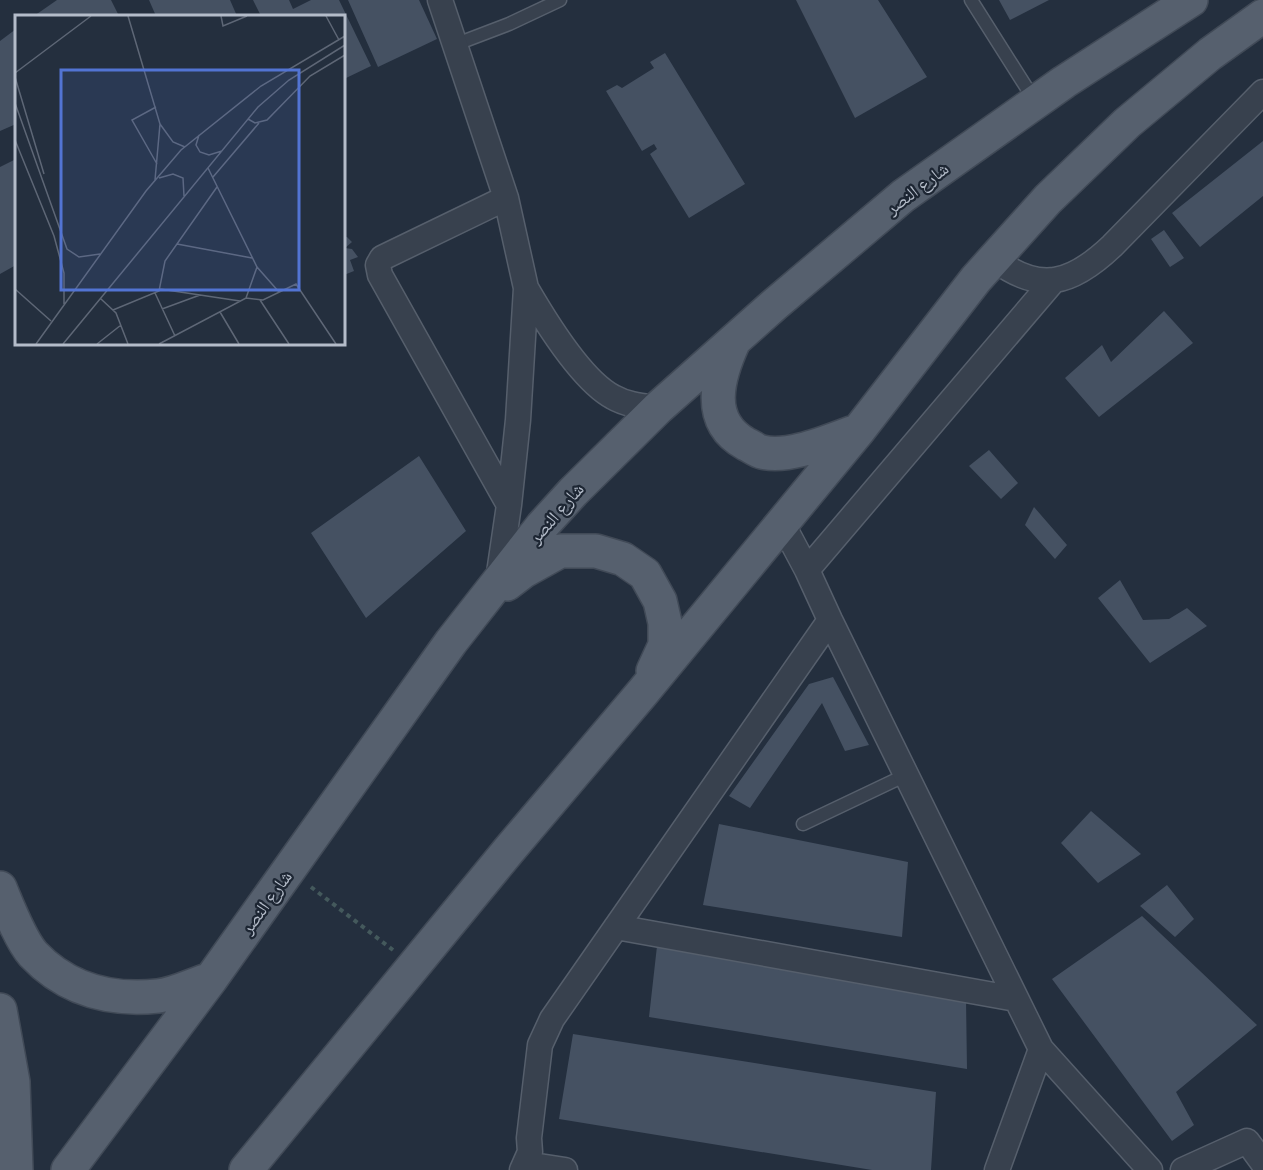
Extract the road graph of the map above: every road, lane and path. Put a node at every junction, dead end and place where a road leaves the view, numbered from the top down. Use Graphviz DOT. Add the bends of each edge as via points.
graph roads {
  1 [pos="440,0"];
  2 [pos="560,0"];
  3 [pos="971,0"];
  4 [pos="1191,0"];
  5 [pos="1263,16"];
  6 [pos="454,45"];
  7 [pos="1263,92"];
  8 [pos="1036,102"];
  9 [pos="506,198"];
  10 [pos="994,259"];
  11 [pos="1054,280"];
  12 [pos="526,288"];
  13 [pos="735,339"];
  14 [pos="658,408"];
  15 [pos="859,430"];
  16 [pos="509,505"];
  17 [pos="782,523"];
  18 [pos="807,570"];
  19 [pos="490,594"];
  20 [pos="830,620"];
  21 [pos="644,692"];
  22 [pos="906,775"];
  23 [pos="802,824"];
  24 [pos="290,870"];
  25 [pos="0,888"];
  26 [pos="616,927"];
  27 [pos="413,966"];
  28 [pos="211,979"];
  29 [pos="1016,999"];
  30 [pos="0,1010"];
  31 [pos="1041,1049"];
  32 [pos="1255,1138"];
  33 [pos="1263,1163"];
  34 [pos="524,1167"];
  35 [pos="16,1170"];
  36 [pos="68,1170"];
  37 [pos="246,1170"];
  38 [pos="564,1170"];
  39 [pos="997,1170"];
  40 [pos="1150,1170"];
  41 [pos="1183,1170"];
  1 -- 6 [label="street"];
  2 -- 6 [label="lane"];
  3 -- 8 [label="lane"];
  4 -- 8 [label="main road, شارع النصر"];
  5 -- 10 [label="main road" via="1126,123 1048,199"];
  6 -- 9 [label="street"];
  7 -- 11 [label="street" via="1094,263 1076,275"];
  8 -- 13 [label="main road, شارع النصر" via="903,196"];
  9 -- 12 [label="street"];
  9 -- 16 [label="street" via="382,258 378,265 380,275"];
  10 -- 11 [label="street" via="1011,272 1032,280"];
  10 -- 15 [label="main road"];
  11 -- 18 [label="street"];
  12 -- 14 [label="street" via="548,326 593,382 612,397"];
  12 -- 16 [label="street"];
  13 -- 14 [label="main road, شارع النصر"];
  13 -- 15 [label="main road" via="721,369 718,400 723,423 736,438 762,452 788,452"];
  14 -- 19 [label="main road, شارع النصر" via="542,526"];
  15 -- 17 [label="main road"];
  16 -- 19 [label="street"];
  17 -- 18 [label="street"];
  17 -- 21 [label="main road"];
  18 -- 20 [label="street"];
  19 -- 21 [label="main road" via="560,551 596,551 622,559 645,574 660,601 665,623 665,645"];
  19 -- 24 [label="main road, شارع النصر" via="451,642"];
  20 -- 22 [label="street"];
  20 -- 26 [label="street"];
  21 -- 27 [label="main road"];
  22 -- 23 [label="lane"];
  22 -- 29 [label="street"];
  24 -- 27 [label="path"];
  24 -- 28 [label="main road, شارع النصر"];
  25 -- 28 [label="main road" via="32,953 65,981 92,992 160,996"];
  26 -- 29 [label="street"];
  26 -- 34 [label="street" via="552,1019 540,1045 530,1152"];
  27 -- 37 [label="main road"];
  28 -- 36 [label="main road, شارع النصر"];
  29 -- 31 [label="street"];
  30 -- 35 [label="main road" via="13,1082"];
  31 -- 39 [label="street"];
  31 -- 40 [label="street"];
  32 -- 33 [label="street"];
  32 -- 41 [label="street"];
  34 -- 38 [label="street"];
}
